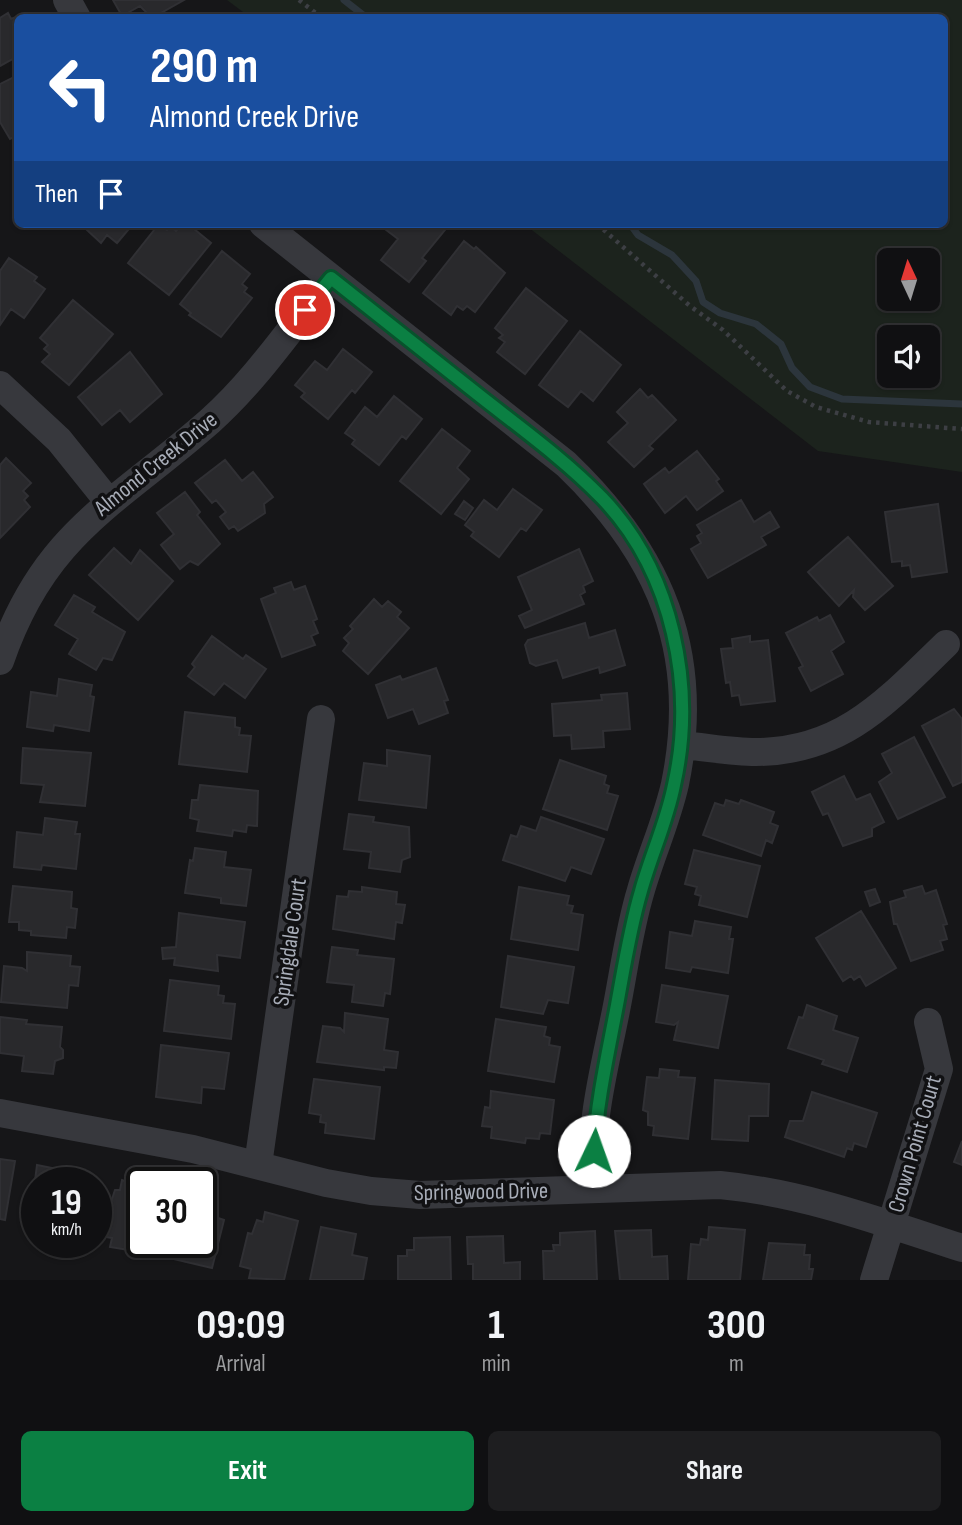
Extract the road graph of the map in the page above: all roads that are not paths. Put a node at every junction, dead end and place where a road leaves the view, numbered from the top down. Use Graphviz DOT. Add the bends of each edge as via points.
graph roads {
  1 [pos="268,228"];
  2 [pos="331,278"];
  3 [pos="0,385"];
  4 [pos="108,501"];
  5 [pos="946,644"];
  6 [pos="0,661"];
  7 [pos="321,719"];
  8 [pos="681,745"];
  9 [pos="928,1022"];
  10 [pos="0,1113"];
  11 [pos="258,1165"];
  12 [pos="596,1189"];
  13 [pos="891,1225"];
  14 [pos="962,1248"];
  15 [pos="874,1280"];
  1 -- 2 [label="street"];
  2 -- 4 [label="street, Almond Creek Drive" via="238,394"];
  2 -- 8 [label="street" via="566,464 604,500 651,573 671,626 682,693"];
  3 -- 4 [label="street" via="59,440"];
  4 -- 6 [label="street, Almond Creek Drive" via="51,559 10,630"];
  5 -- 8 [label="street" via="881,707 823,741 756,752"];
  7 -- 11 [label="street, Springdale Court"];
  8 -- 12 [label="street" via="674,787 640,892 596,1116"];
  9 -- 13 [label="street, Crown Point Court" via="939,1069"];
  10 -- 11 [label="street, Springwood Drive"];
  11 -- 12 [label="street, Springwood Drive" via="337,1185 408,1194"];
  12 -- 13 [label="street, Springwood Drive" via="720,1185 760,1189 800,1196"];
  13 -- 14 [label="street, Springwood Drive"];
  13 -- 15 [label="street, Crown Point Court"];
}
